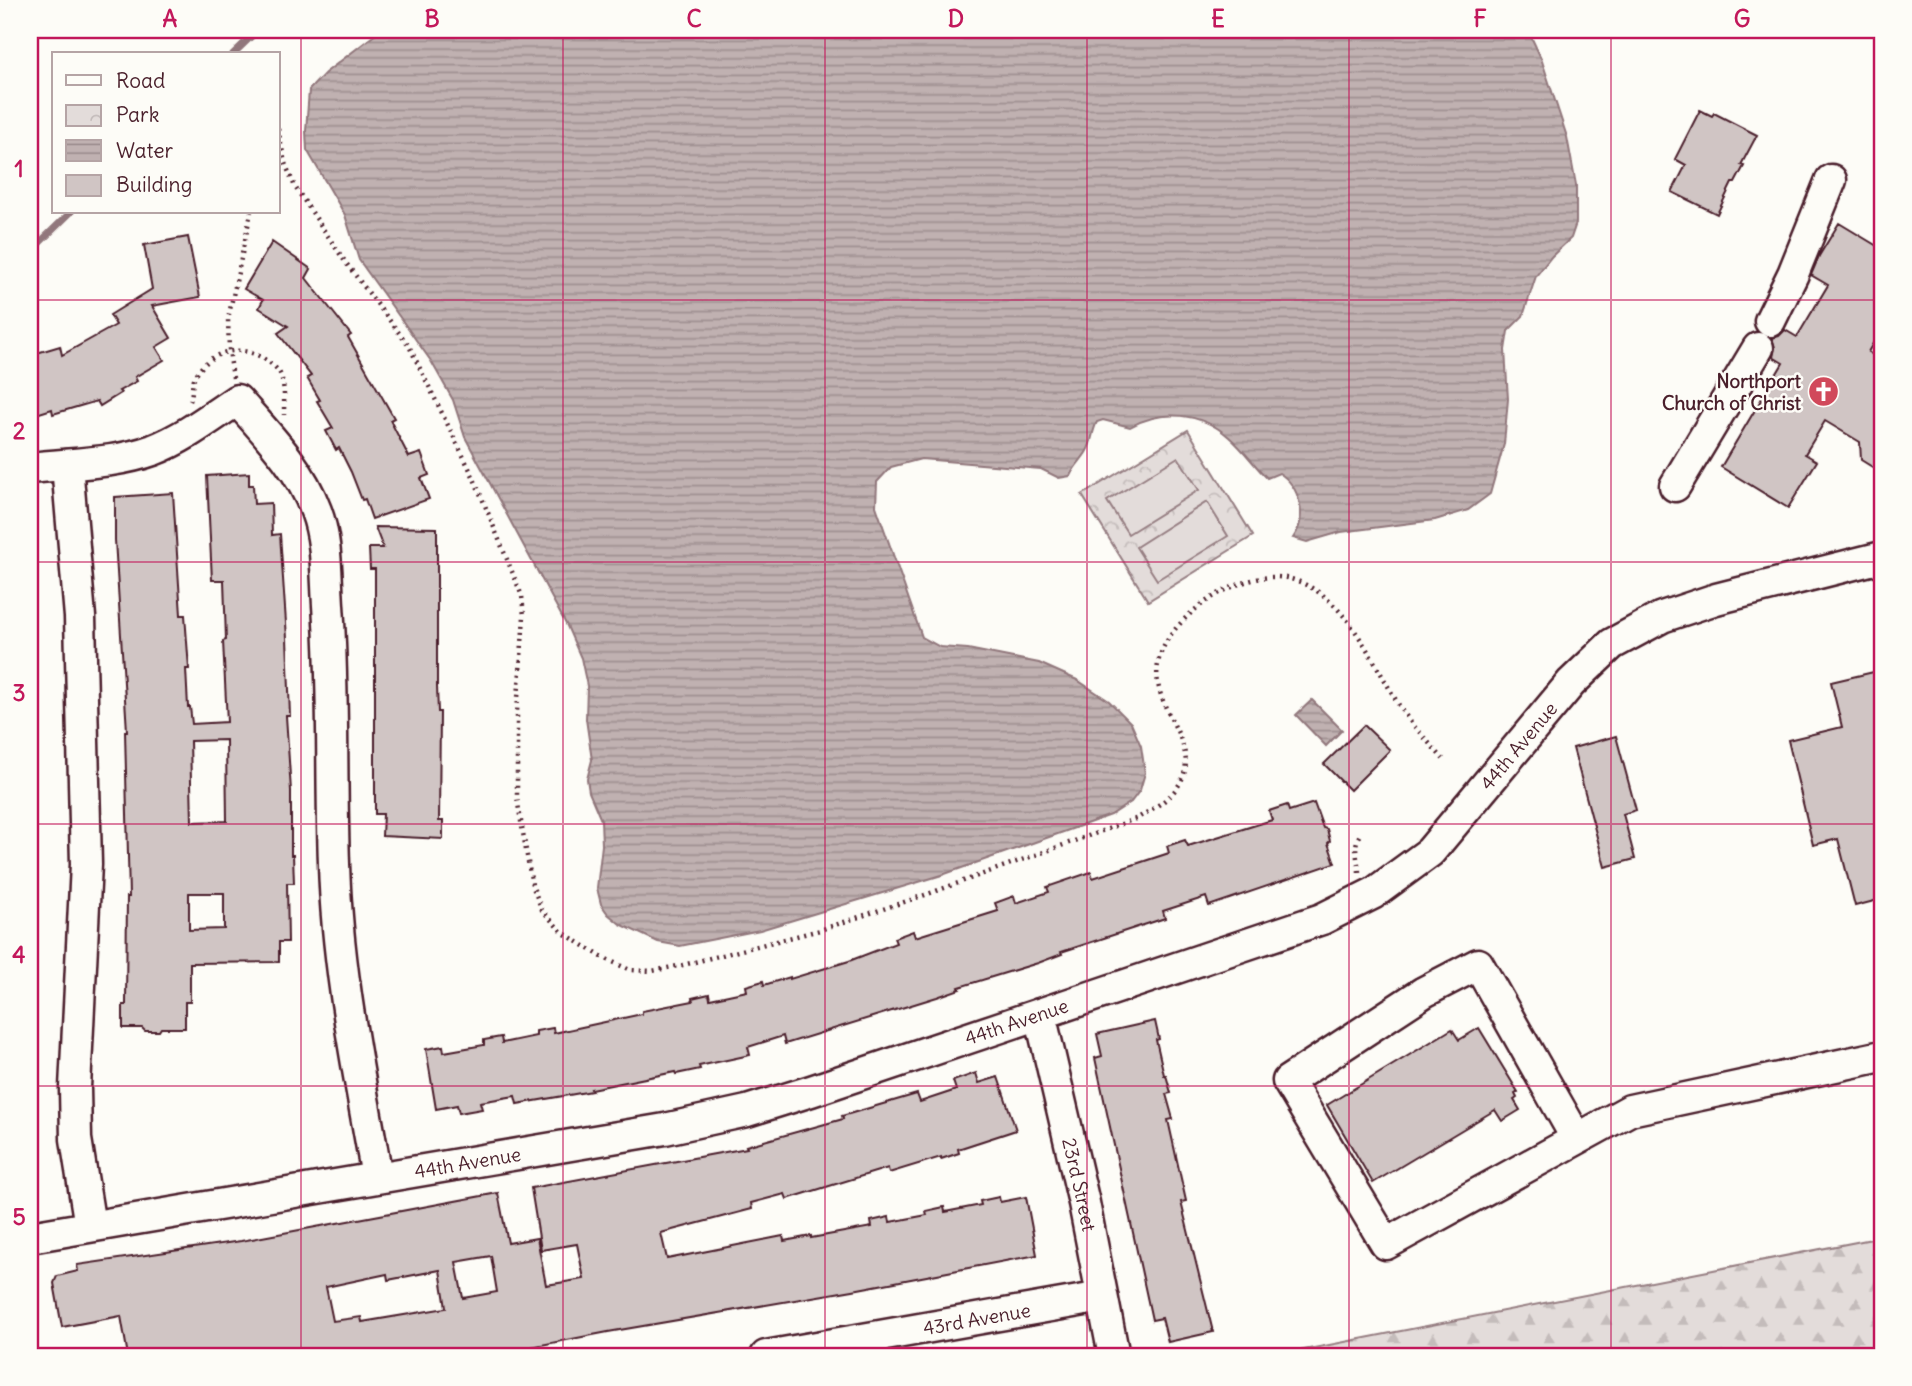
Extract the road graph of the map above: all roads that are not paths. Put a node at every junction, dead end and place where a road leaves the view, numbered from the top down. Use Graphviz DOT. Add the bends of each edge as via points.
graph roads {
  1 [pos="1831,180"];
  2 [pos="67,465"];
  3 [pos="30,468"];
  4 [pos="1675,486"];
  5 [pos="1882,557"];
  6 [pos="1040,1014"];
  7 [pos="1882,1056"];
  8 [pos="1577,1139"];
  9 [pos="377,1177"];
  10 [pos="90,1226"];
  11 [pos="30,1237"];
  12 [pos="1102,1297"];
  13 [pos="766,1356"];
  14 [pos="1114,1356"];
  1 -- 4 [label="street" via="1764,334"];
  2 -- 3 [label="street"];
  2 -- 9 [label="street" via="121,459 154,449 237,400 280,449 317,512 330,632 336,930"];
  2 -- 10 [label="street" via="80,617 86,864 76,1139"];
  5 -- 6 [label="street, 44th Avenue" via="1716,599 1637,629 1612,644 1571,683 1430,852 1374,893 1322,919"];
  6 -- 9 [label="street, 44th Avenue" via="747,1111"];
  6 -- 12 [label="street, 23rd Street"];
  7 -- 8 [label="street" via="1630,1110"];
  8 -- 8 [label="street" via="1386,1244 1288,1081 1424,992 1478,964"];
  9 -- 10 [label="street, 44th Avenue"];
  10 -- 11 [label="street, 44th Avenue"];
  12 -- 13 [label="street, 43rd Avenue"];
  12 -- 14 [label="street, 23rd Street"];
}
